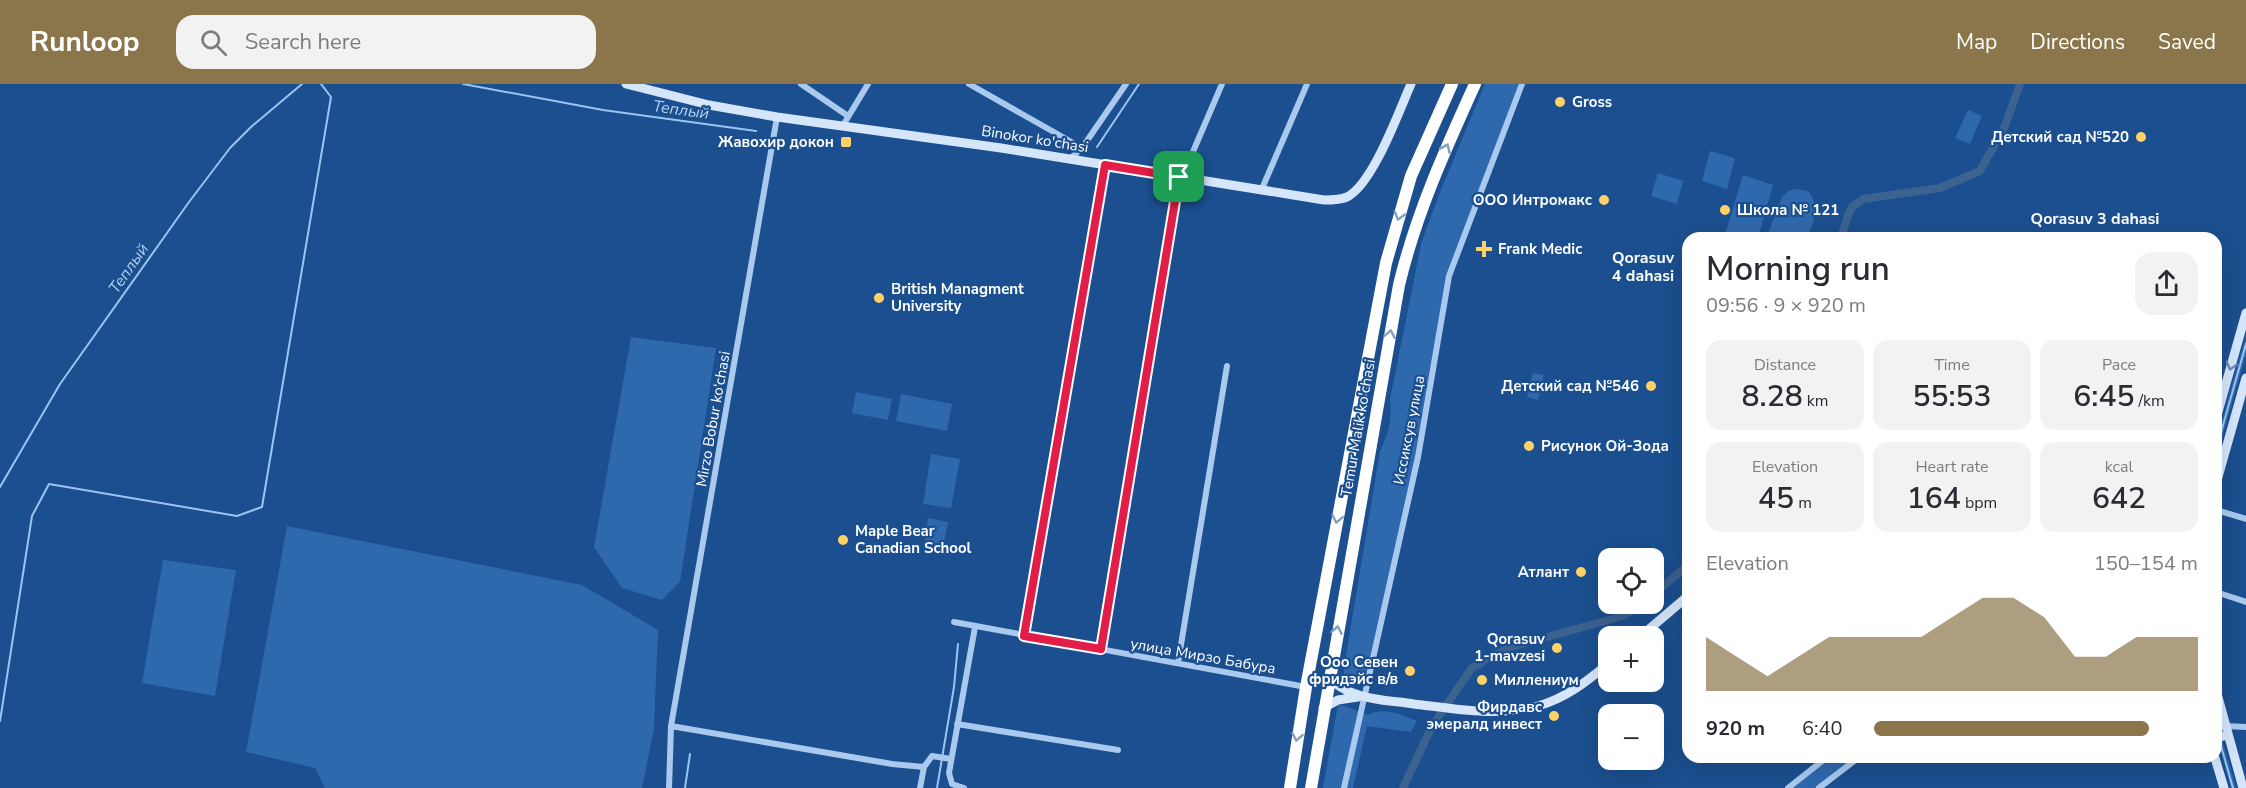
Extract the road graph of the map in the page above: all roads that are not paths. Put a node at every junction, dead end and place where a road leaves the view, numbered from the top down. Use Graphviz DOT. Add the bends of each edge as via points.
graph roads {
  1 [pos="626,84"];
  2 [pos="801,84"];
  3 [pos="868,84"];
  4 [pos="969,84"];
  5 [pos="1126,84"];
  6 [pos="1222,84"];
  7 [pos="1307,84"];
  8 [pos="1411,84"];
  9 [pos="1452,84"];
  10 [pos="1475,84"];
  11 [pos="1522,84"];
  12 [pos="848,116"];
  13 [pos="777,117"];
  14 [pos="842,128"];
  15 [pos="1082,148"];
  16 [pos="1070,159"];
  17 [pos="1105,165"];
  18 [pos="1182,177"];
  19 [pos="1260,191"];
  20 [pos="2246,313"];
  21 [pos="1227,366"];
  22 [pos="2246,378"];
  23 [pos="2222,398"];
  24 [pos="2236,413"];
  25 [pos="2246,416"];
  26 [pos="2222,463"];
  27 [pos="2222,512"];
  28 [pos="2246,519"];
  29 [pos="2222,594"];
  30 [pos="1682,601"];
  31 [pos="2246,602"];
  32 [pos="954,622"];
  33 [pos="1653,626"];
  34 [pos="975,627"];
  35 [pos="1024,636"];
  36 [pos="1101,649"];
  37 [pos="1178,663"];
  38 [pos="1598,672"];
  39 [pos="1329,677"];
  40 [pos="1306,687"];
  41 [pos="1366,697"];
  42 [pos="1323,708"];
  43 [pos="2222,712"];
  44 [pos="957,724"];
  45 [pos="671,726"];
  46 [pos="2246,727"];
  47 [pos="2227,730"];
  48 [pos="2222,734"];
  49 [pos="1118,750"];
  50 [pos="951,759"];
  51 [pos="1820,763"];
  52 [pos="1852,763"];
  53 [pos="2217,763"];
  54 [pos="924,767"];
  55 [pos="669,788"];
  56 [pos="920,788"];
  57 [pos="964,788"];
  58 [pos="1290,788"];
  59 [pos="1311,788"];
  60 [pos="1344,788"];
  61 [pos="1788,788"];
  62 [pos="1819,788"];
  63 [pos="2224,788"];
  64 [pos="2242,788"];
  1 -- 13 [label="main road, Binokor ko'chasi"];
  2 -- 12 [label="street"];
  3 -- 12 [label="street"];
  4 -- 15 [label="street"];
  5 -- 15 [label="street"];
  6 -- 18 [label="street"];
  7 -- 19 [label="street"];
  8 -- 19 [label="main road, Binokor ko'chasi" via="1374,165 1348,196 1324,200"];
  9 -- 40 [label="highway, Temur Malik ko'chasi, one-way" via="1412,176 1390,245"];
  39 -- 10 [label="highway, Temur Malik ko'chasi, one-way" via="1408,249 1425,198"];
  11 -- 41 [label="street, Иссиксув улица" via="1449,276 1418,457"];
  12 -- 14 [label="street"];
  13 -- 14 [label="main road, Binokor ko'chasi"];
  13 -- 45 [label="street, Mirzo Bobur ko‘chasi"];
  14 -- 16 [label="main road, Binokor ko'chasi"];
  15 -- 16 [label="street"];
  16 -- 17 [label="main road, Binokor ko'chasi"];
  17 -- 18 [label="main road, Binokor ko'chasi"];
  17 -- 35 [label="street"];
  18 -- 19 [label="main road, Binokor ko'chasi"];
  18 -- 36 [label="street"];
  20 -- 23 [label="main road, one-way"];
  21 -- 37 [label="street"];
  22 -- 24 [label="main road"];
  24 -- 25 [label="street"];
  24 -- 26 [label="main road"];
  27 -- 28 [label="street"];
  29 -- 31 [label="street"];
  30 -- 33 [label="main road"];
  32 -- 34 [label="street, улица Мирзо Бабура"];
  34 -- 35 [label="street, улица Мирзо Бабура"];
  34 -- 44 [label="street"];
  35 -- 36 [label="street, улица Мирзо Бабура"];
  36 -- 37 [label="street, улица Мирзо Бабура"];
  37 -- 40 [label="street, улица Мирзо Бабура"];
  38 -- 41 [label="main road" via="1571,692 1537,706 1512,710 1487,712"];
  39 -- 41 [label="main road" via="1345,690"];
  39 -- 42 [label="highway, Temur Malik ko'chasi"];
  40 -- 58 [label="highway, Temur Malik ko'chasi, one-way"];
  41 -- 42 [label="main road" via="1338,700"];
  41 -- 60 [label="street, Иссиксув улица"];
  42 -- 59 [label="highway, Temur Malik ko'chasi"];
  43 -- 47 [label="main road"];
  44 -- 49 [label="street"];
  44 -- 50 [label="street"];
  45 -- 54 [label="street"];
  45 -- 55 [label="street, Mirzo Bobur ko‘chasi"];
  46 -- 47 [label="street"];
  47 -- 48 [label="main road"];
  47 -- 64 [label="main road"];
  50 -- 54 [label="street" via="932,756"];
  50 -- 57 [label="street" via="950,781"];
  51 -- 61 [label="street"];
  52 -- 62 [label="street"];
  53 -- 63 [label="main road"];
  54 -- 56 [label="street"];
}
